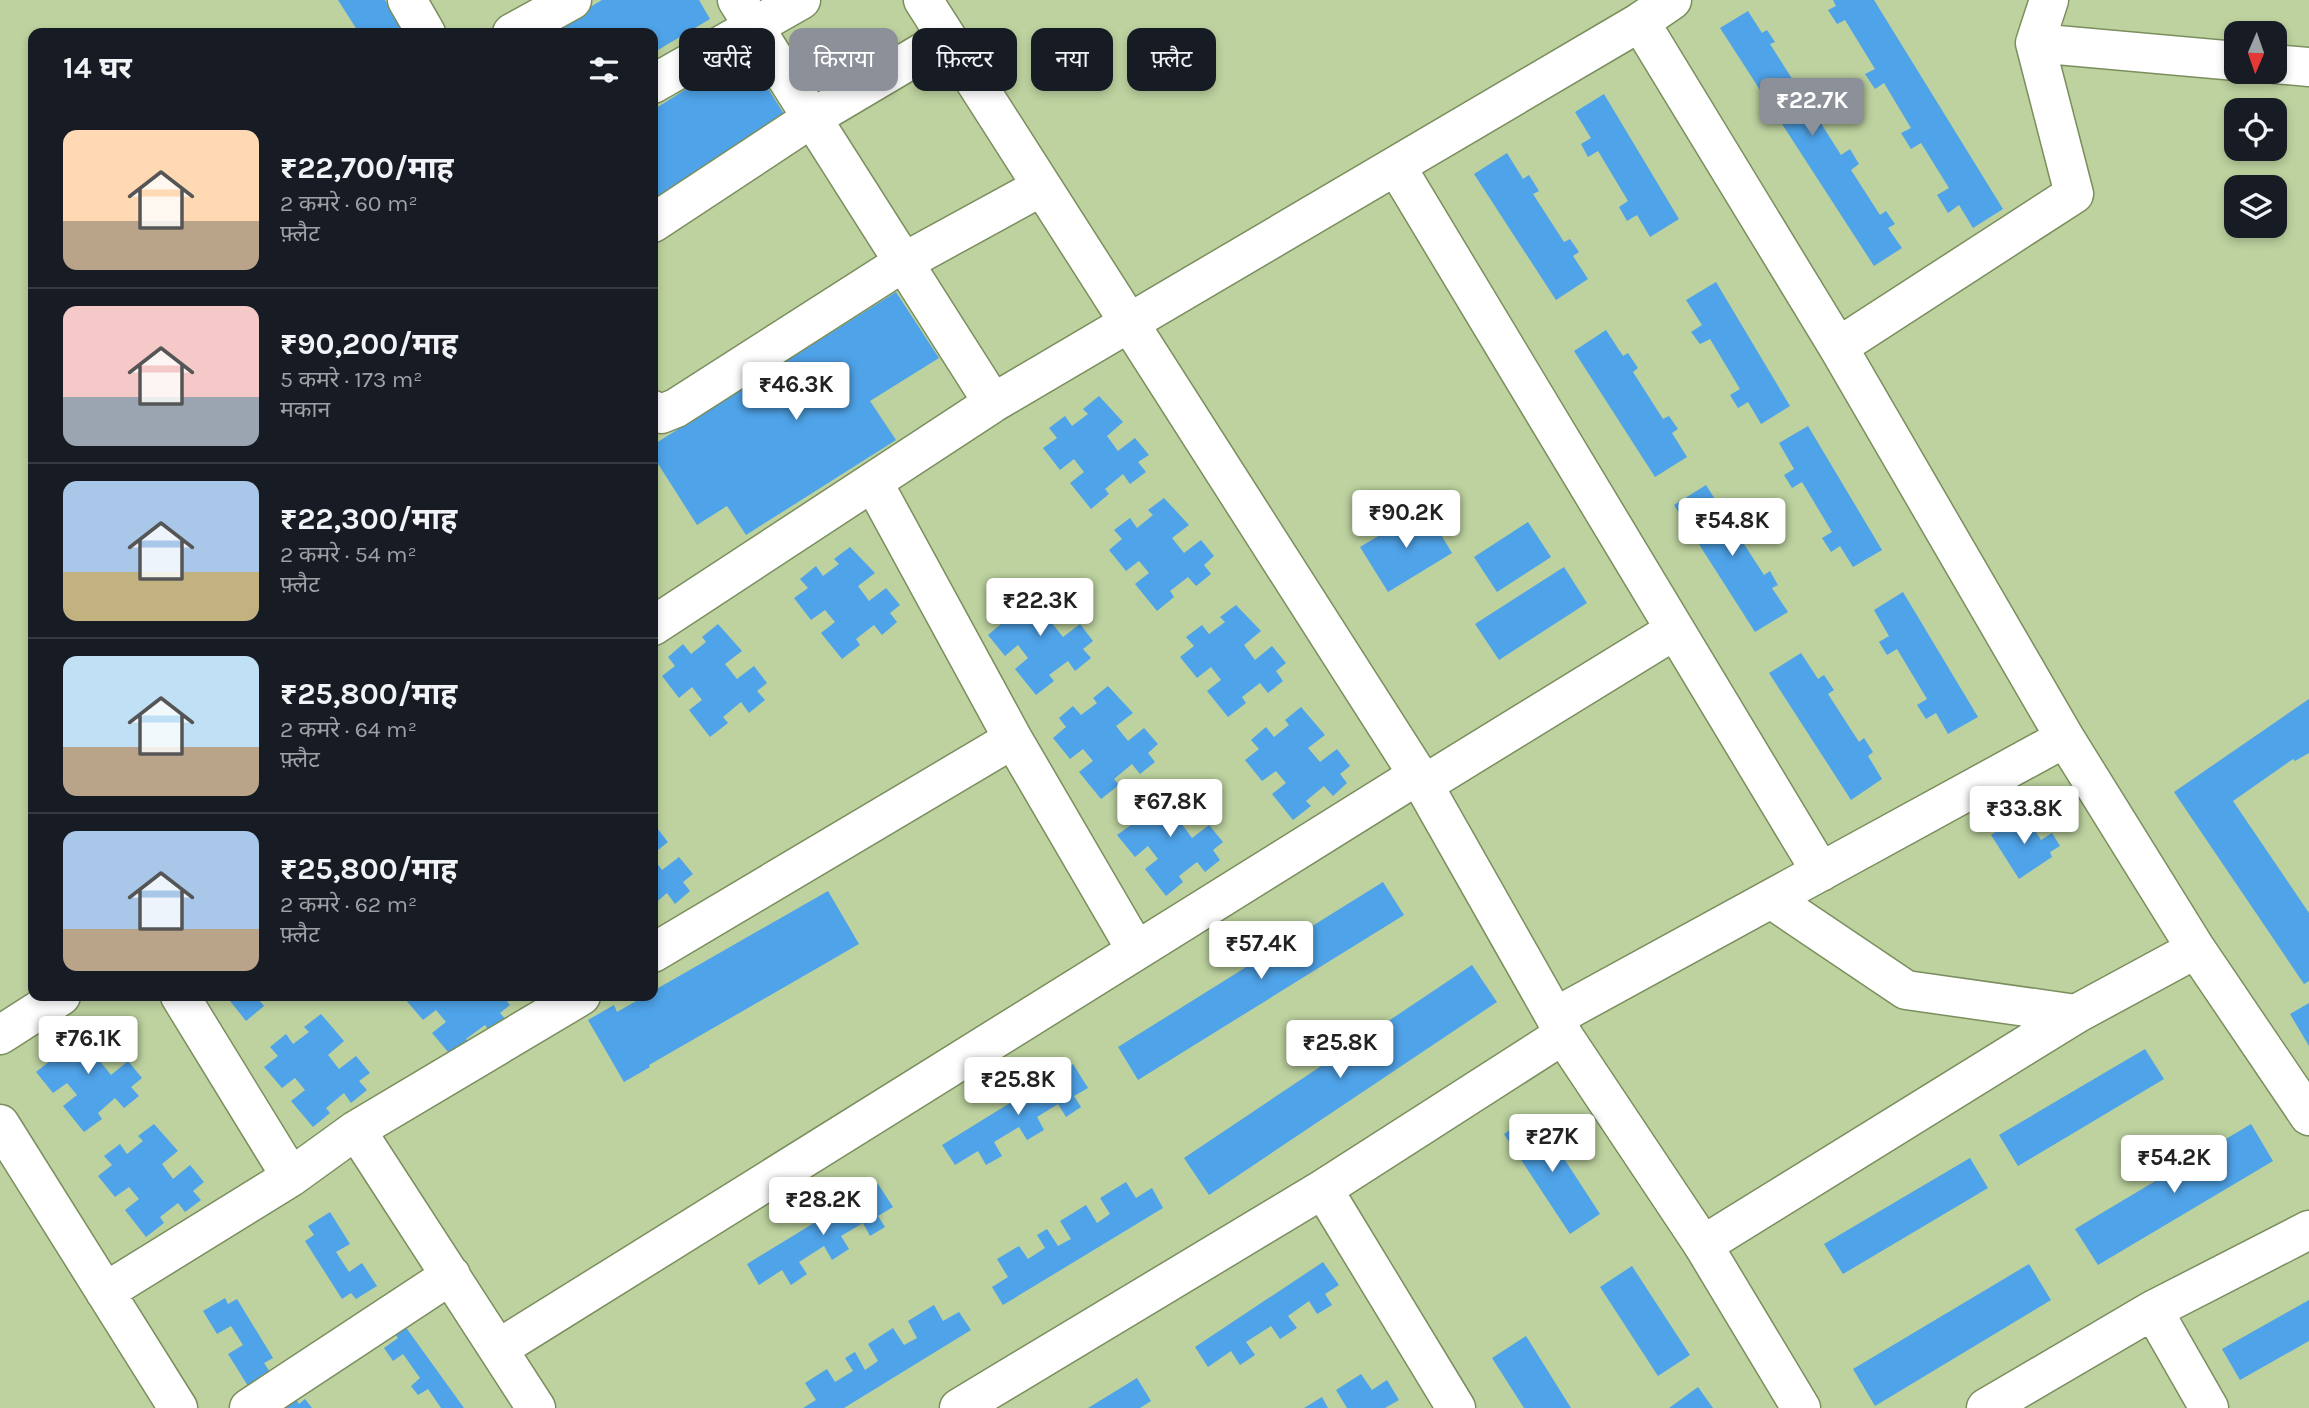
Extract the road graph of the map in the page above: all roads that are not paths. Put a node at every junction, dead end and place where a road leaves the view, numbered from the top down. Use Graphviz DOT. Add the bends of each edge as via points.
graph roads {
  1 [pos="407,0"];
  2 [pos="572,0"];
  3 [pos="801,0"];
  4 [pos="923,0"];
  5 [pos="1672,0"];
  6 [pos="2049,0"];
  7 [pos="745,13"];
  8 [pos="1640,22"];
  9 [pos="423,28"];
  10 [pos="521,28"];
  11 [pos="941,28"];
  12 [pos="2035,43"];
  13 [pos="912,59"];
  14 [pos="2224,60"];
  15 [pos="2287,65"];
  16 [pos="2309,67"];
  17 [pos="658,80"];
  18 [pos="980,91"];
  19 [pos="812,118"];
  20 [pos="1396,166"];
  21 [pos="1041,187"];
  22 [pos="658,220"];
  23 [pos="904,262"];
  24 [pos="1128,322"];
  25 [pos="1838,347"];
  26 [pos="993,403"];
  27 [pos="658,412"];
  28 [pos="873,482"];
  29 [pos="659,610"];
  30 [pos="1675,630"];
  31 [pos="2065,738"];
  32 [pos="1013,739"];
  33 [pos="1420,780"];
  34 [pos="1821,872"];
  35 [pos="1771,899"];
  36 [pos="2196,949"];
  37 [pos="658,950"];
  38 [pos="1136,950"];
  39 [pos="53,1001"];
  40 [pos="183,1001"];
  41 [pos="573,1001"];
  42 [pos="2076,1014"];
  43 [pos="1559,1026"];
  44 [pos="0,1035"];
  45 [pos="2309,1116"];
  46 [pos="0,1124"];
  47 [pos="356,1130"];
  48 [pos="290,1177"];
  49 [pos="1324,1189"];
  50 [pos="2309,1230"];
  51 [pos="1703,1245"];
  52 [pos="451,1275"];
  53 [pos="105,1293"];
  54 [pos="2153,1310"];
  55 [pos="498,1349"];
  56 [pos="178,1408"];
  57 [pos="249,1408"];
  58 [pos="536,1408"];
  59 [pos="959,1408"];
  60 [pos="1455,1408"];
  61 [pos="1801,1408"];
  62 [pos="1986,1408"];
  63 [pos="2209,1408"];
  1 -- 9 [label="street"];
  2 -- 10 [label="street"];
  3 -- 7 [label="street"];
  4 -- 11 [label="street"];
  5 -- 8 [label="street"];
  6 -- 12 [label="street"];
  7 -- 17 [label="street"];
  7 -- 19 [label="street"];
  8 -- 20 [label="street"];
  8 -- 25 [label="street"];
  12 -- 14 [label="street"];
  12 -- 25 [label="street" via="2074,194"];
  13 -- 19 [label="street"];
  15 -- 16 [label="street"];
  18 -- 21 [label="street"];
  19 -- 22 [label="street"];
  19 -- 23 [label="street"];
  20 -- 24 [label="street"];
  20 -- 30 [label="street"];
  21 -- 23 [label="street"];
  21 -- 24 [label="street"];
  23 -- 26 [label="street"];
  23 -- 27 [label="street" via="676,408"];
  24 -- 26 [label="street"];
  24 -- 33 [label="street"];
  25 -- 31 [label="street"];
  26 -- 28 [label="street"];
  28 -- 29 [label="street"];
  28 -- 32 [label="street"];
  30 -- 33 [label="street"];
  30 -- 34 [label="street"];
  31 -- 34 [label="street"];
  31 -- 36 [label="street"];
  32 -- 37 [label="street"];
  32 -- 38 [label="street"];
  33 -- 38 [label="street"];
  33 -- 43 [label="street"];
  34 -- 35 [label="street"];
  35 -- 42 [label="street" via="1906,990"];
  35 -- 43 [label="street"];
  36 -- 42 [label="street"];
  36 -- 45 [label="street"];
  38 -- 55 [label="street"];
  39 -- 44 [label="street"];
  40 -- 48 [label="street"];
  41 -- 47 [label="street"];
  42 -- 51 [label="street"];
  43 -- 49 [label="street"];
  43 -- 51 [label="street"];
  46 -- 53 [label="street"];
  47 -- 48 [label="street"];
  47 -- 52 [label="street"];
  48 -- 53 [label="street"];
  49 -- 59 [label="street"];
  49 -- 60 [label="street"];
  50 -- 54 [label="street"];
  51 -- 61 [label="street"];
  52 -- 55 [label="street"];
  52 -- 57 [label="street"];
  53 -- 56 [label="street"];
  54 -- 62 [label="street"];
  54 -- 63 [label="street"];
  55 -- 58 [label="street"];
}
